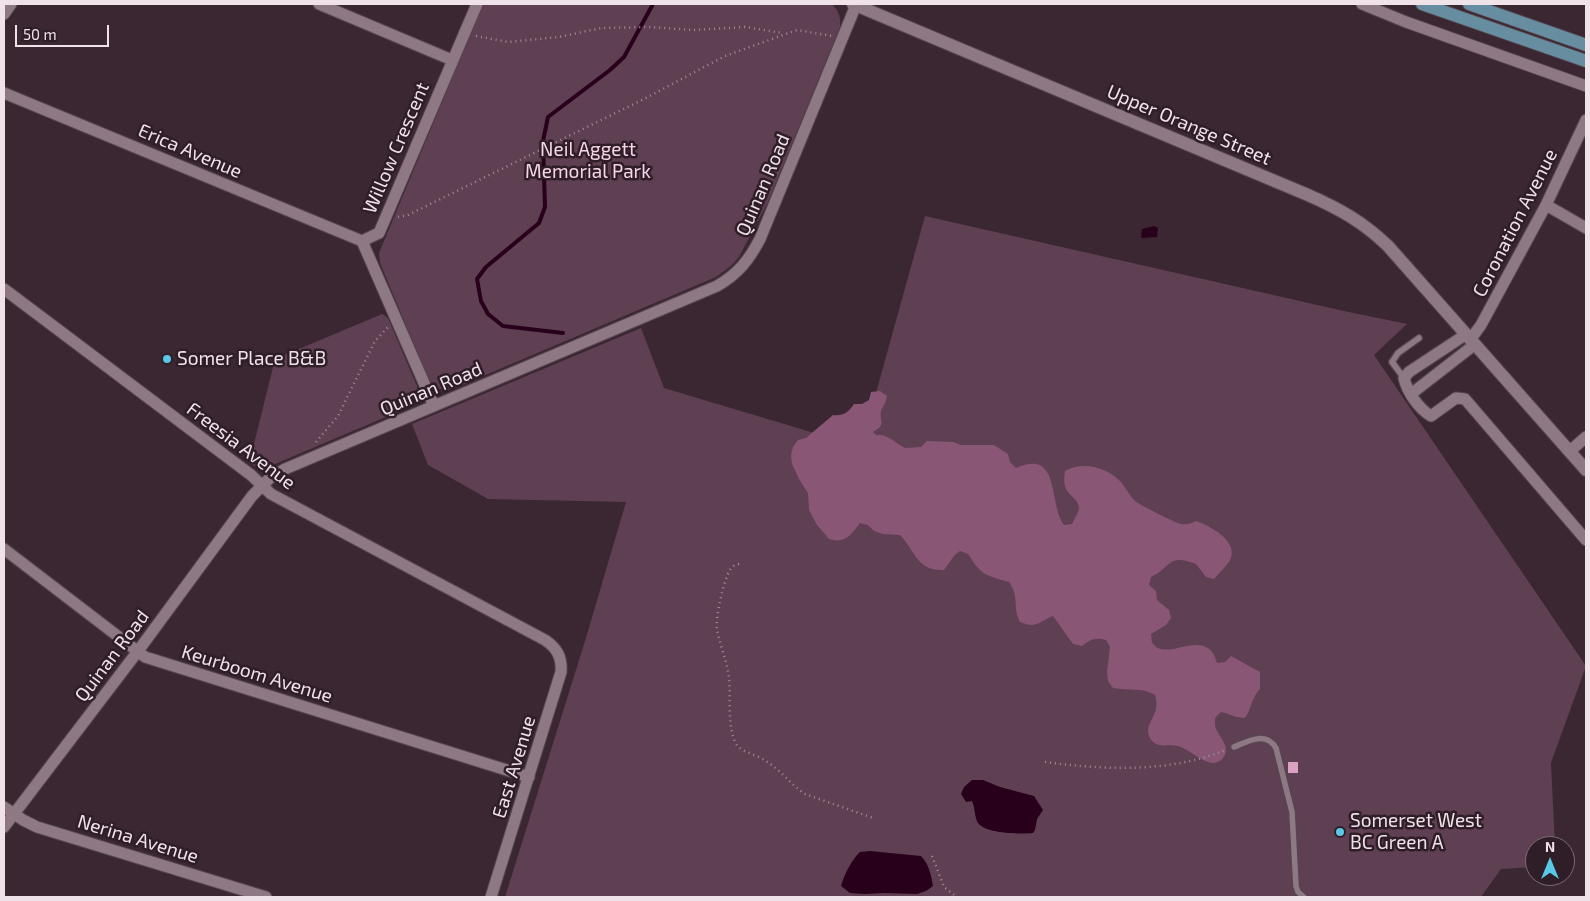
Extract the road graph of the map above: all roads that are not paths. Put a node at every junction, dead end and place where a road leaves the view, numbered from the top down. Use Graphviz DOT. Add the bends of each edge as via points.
graph roads {
  1 [pos="11,4"];
  2 [pos="319,4"];
  3 [pos="477,4"];
  4 [pos="855,4"];
  5 [pos="1362,4"];
  6 [pos="1422,4"];
  7 [pos="1469,4"];
  8 [pos="4,14"];
  9 [pos="1586,45"];
  10 [pos="452,60"];
  11 [pos="1586,60"];
  12 [pos="1586,86"];
  13 [pos="4,93"];
  14 [pos="1585,126"];
  15 [pos="1546,206"];
  16 [pos="1586,228"];
  17 [pos="362,241"];
  18 [pos="4,289"];
  19 [pos="1419,338"];
  20 [pos="1470,340"];
  21 [pos="1430,358"];
  22 [pos="1440,371"];
  23 [pos="1404,378"];
  24 [pos="1411,394"];
  25 [pos="434,406"];
  26 [pos="1586,437"];
  27 [pos="1570,451"];
  28 [pos="1586,470"];
  29 [pos="262,486"];
  30 [pos="1586,540"];
  31 [pos="4,549"];
  32 [pos="554,647"];
  33 [pos="138,652"];
  34 [pos="1234,748"];
  35 [pos="529,777"];
  36 [pos="8,810"];
  37 [pos="4,827"];
  38 [pos="266,897"];
  39 [pos="491,897"];
  40 [pos="1304,897"];
  1 -- 8 [label="street"];
  2 -- 10 [label="street"];
  3 -- 10 [label="street, Willow Crescent"];
  4 -- 20 [label="street, Upper Orange Street" via="1308,194 1352,216 1388,246"];
  4 -- 25 [label="street, Quinan Road" via="760,239 738,272 717,286"];
  5 -- 12 [label="street"];
  6 -- 11 [label="main road"];
  7 -- 9 [label="main road"];
  10 -- 17 [label="street, Willow Crescent" via="379,233"];
  13 -- 17 [label="street, Erica Avenue"];
  14 -- 15 [label="street, Coronation Avenue"];
  15 -- 16 [label="street"];
  15 -- 20 [label="street, Coronation Avenue" via="1481,326"];
  17 -- 25 [label="street"];
  18 -- 29 [label="street, Freesia Avenue"];
  19 -- 23 [label="lane" via="1398,353 1392,362"];
  20 -- 21 [label="street"];
  20 -- 22 [label="street"];
  20 -- 27 [label="street, Upper Orange Street"];
  21 -- 22 [label="lane"];
  21 -- 23 [label="street"];
  22 -- 24 [label="street"];
  23 -- 24 [label="street"];
  24 -- 30 [label="street" via="1431,416 1456,398 1465,399"];
  25 -- 29 [label="street, Quinan Road" via="285,470"];
  26 -- 27 [label="street"];
  27 -- 28 [label="street, Upper Orange Street"];
  29 -- 32 [label="street, Freesia Avenue" via="271,494"];
  29 -- 33 [label="street, Quinan Road"];
  31 -- 33 [label="street, Keurboom Avenue"];
  32 -- 35 [label="street, East Avenue" via="560,656 561,672"];
  33 -- 35 [label="street, Keurboom Avenue" via="145,657"];
  33 -- 36 [label="street, Quinan Road"];
  34 -- 40 [label="lane" via="1260,738 1269,740 1276,748 1292,812 1296,886"];
  35 -- 39 [label="street, East Avenue"];
  36 -- 37 [label="street, Quinan Road"];
  36 -- 38 [label="street, Nerina Avenue" via="38,827"];
}
